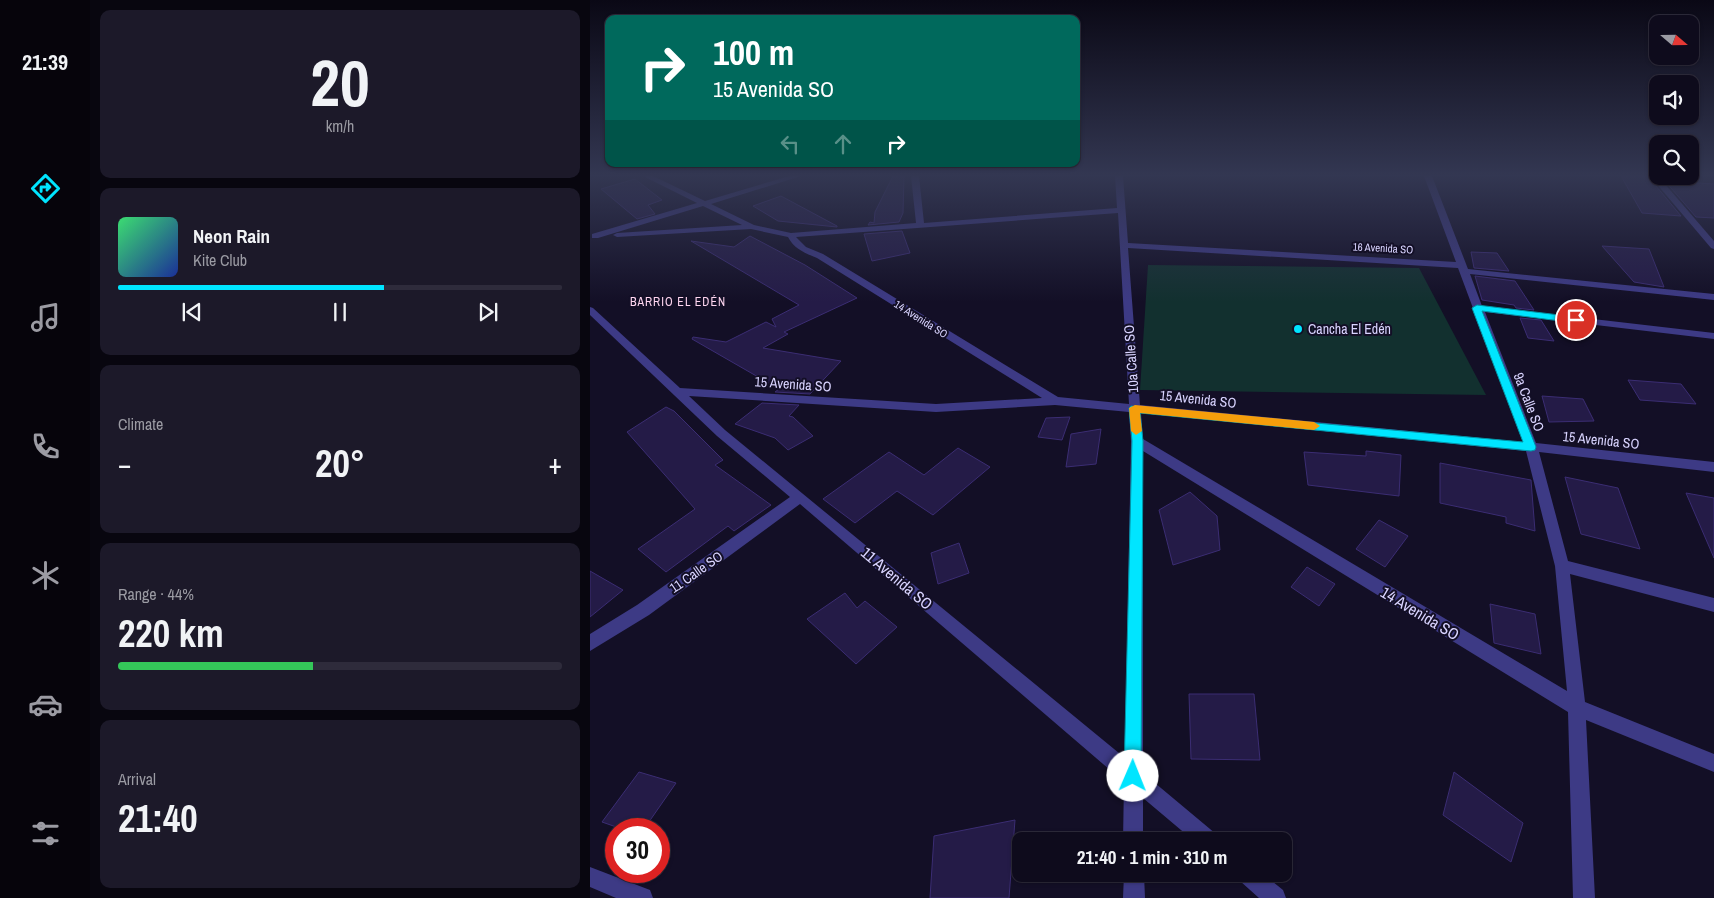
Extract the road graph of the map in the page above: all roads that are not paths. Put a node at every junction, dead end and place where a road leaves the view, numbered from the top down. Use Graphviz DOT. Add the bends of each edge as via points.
graph roads {
  1 [pos="654,218"];
  2 [pos="734,218"];
  3 [pos="919,218"];
  4 [pos="1015,218"];
  5 [pos="1122,218"];
  6 [pos="1443,218"];
  7 [pos="1690,218"];
  8 [pos="920,225"];
  9 [pos="752,227"];
  10 [pos="791,235"];
  11 [pos="593,236"];
  12 [pos="1124,245"];
  13 [pos="1714,246"];
  14 [pos="1462,268"];
  15 [pos="1714,297"];
  16 [pos="1477,308"];
  17 [pos="592,315"];
  18 [pos="1714,336"];
  19 [pos="678,392"];
  20 [pos="1055,402"];
  21 [pos="1135,408"];
  22 [pos="1137,441"];
  23 [pos="1531,447"];
  24 [pos="1714,467"];
  25 [pos="800,498"];
  26 [pos="1562,566"];
  27 [pos="1714,605"];
  28 [pos="590,643"];
  29 [pos="1577,707"];
  30 [pos="1714,762"];
  31 [pos="1133,776"];
  32 [pos="1133,832"];
  33 [pos="1198,832"];
  34 [pos="590,877"];
  35 [pos="1134,882"];
  36 [pos="1256,882"];
  37 [pos="642,898"];
  38 [pos="1134,898"];
  39 [pos="1275,898"];
  40 [pos="1584,898"];
  1 -- 11 [label="street"];
  2 -- 9 [label="street"];
  3 -- 8 [label="street"];
  4 -- 8 [label="street"];
  5 -- 12 [label="street, 10a Calle SO"];
  6 -- 14 [label="street, 9a Calle SO"];
  7 -- 13 [label="street"];
  8 -- 10 [label="street"];
  9 -- 10 [label="street"];
  9 -- 11 [label="street"];
  10 -- 20 [label="street, 14 Avenida SO" via="793,242 801,248 820,256"];
  12 -- 14 [label="street, 16 Avenida SO"];
  12 -- 21 [label="street, 10a Calle SO"];
  14 -- 15 [label="street, 16 Avenida SO"];
  14 -- 16 [label="street, 9a Calle SO"];
  16 -- 18 [label="street"];
  16 -- 23 [label="street, 9a Calle SO"];
  17 -- 19 [label="street, 11 Avenida SO"];
  19 -- 20 [label="street, 15 Avenida SO" via="936,408"];
  19 -- 25 [label="street, 11 Avenida SO" via="721,433"];
  20 -- 21 [label="street, 15 Avenida SO"];
  21 -- 22 [label="street, 10a Calle SO"];
  21 -- 23 [label="street, 15 Avenida SO"];
  22 -- 29 [label="street, 14 Avenida SO"];
  22 -- 31 [label="street, 10a Calle SO"];
  23 -- 24 [label="street, 15 Avenida SO"];
  23 -- 26 [label="street, 9a Calle SO"];
  25 -- 28 [label="street, 11 Calle SO" via="643,610"];
  25 -- 31 [label="street, 11 Avenida SO"];
  26 -- 27 [label="street"];
  26 -- 29 [label="street, 9a Calle SO"];
  29 -- 30 [label="street, 14 Avenida SO"];
  29 -- 40 [label="street, 9a Calle SO"];
  31 -- 32 [label="street, 10a Calle SO"];
  31 -- 33 [label="street, 11 Avenida SO"];
  34 -- 37 [label="street"];
  35 -- 38 [label="street"];
  36 -- 39 [label="street"];
}
